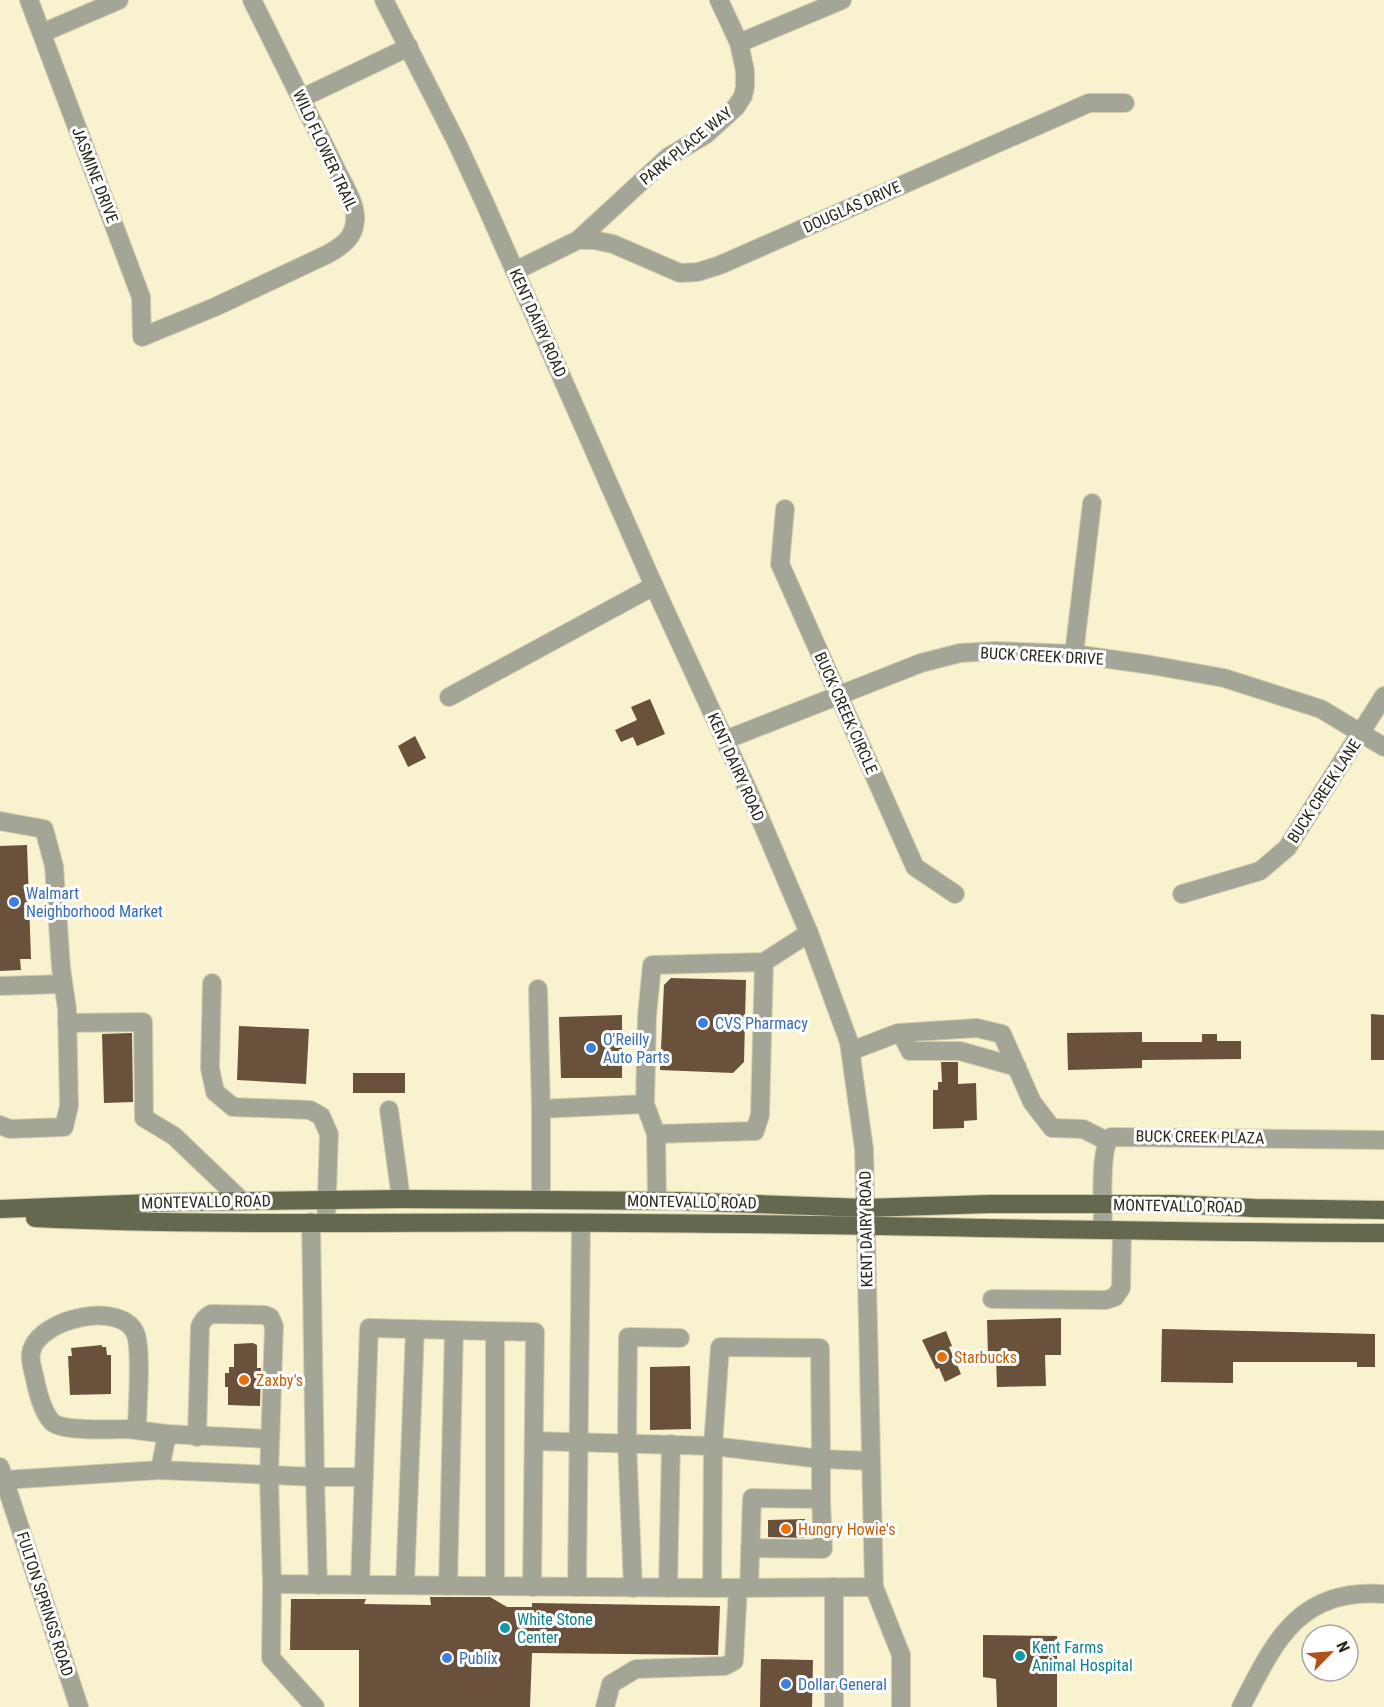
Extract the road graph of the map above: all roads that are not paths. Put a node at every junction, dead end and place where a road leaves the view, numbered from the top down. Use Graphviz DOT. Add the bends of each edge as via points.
graph roads {
  1 [pos="29,0"];
  2 [pos="119,0"];
  3 [pos="252,0"];
  4 [pos="384,0"];
  5 [pos="719,0"];
  6 [pos="842,0"];
  7 [pos="42,33"];
  8 [pos="739,43"];
  9 [pos="409,47"];
  10 [pos="302,98"];
  11 [pos="1125,103"];
  12 [pos="578,240"];
  13 [pos="514,271"];
  14 [pos="157,331"];
  15 [pos="1092,503"];
  16 [pos="785,509"];
  17 [pos="654,585"];
  18 [pos="1074,654"];
  19 [pos="838,694"];
  20 [pos="1384,696"];
  21 [pos="449,697"];
  22 [pos="1361,733"];
  23 [pos="725,740"];
  24 [pos="1384,747"];
  25 [pos="0,821"];
  26 [pos="955,894"];
  27 [pos="1182,894"];
  28 [pos="809,933"];
  29 [pos="764,962"];
  30 [pos="212,983"];
  31 [pos="63,984"];
  32 [pos="0,986"];
  33 [pos="538,989"];
  34 [pos="67,1023"];
  35 [pos="901,1033"];
  36 [pos="850,1052"];
  37 [pos="1017,1068"];
  38 [pos="645,1104"];
  39 [pos="541,1109"];
  40 [pos="389,1110"];
  41 [pos="0,1125"];
  42 [pos="657,1134"];
  43 [pos="1384,1140"];
  44 [pos="1107,1141"];
  45 [pos="401,1199"];
  46 [pos="326,1200"];
  47 [pos="541,1200"];
  48 [pos="242,1201"];
  49 [pos="657,1201"];
  50 [pos="1104,1204"];
  51 [pos="0,1209"];
  52 [pos="1384,1210"];
  53 [pos="0,1216"];
  54 [pos="865,1217"];
  55 [pos="319,1223"];
  56 [pos="581,1223"];
  57 [pos="1103,1230"];
  58 [pos="1122,1231"];
  59 [pos="1384,1233"];
  60 [pos="992,1299"];
  61 [pos="415,1329"];
  62 [pos="454,1330"];
  63 [pos="495,1331"];
  64 [pos="680,1338"];
  65 [pos="137,1430"];
  66 [pos="167,1434"];
  67 [pos="197,1437"];
  68 [pos="270,1439"];
  69 [pos="534,1441"];
  70 [pos="579,1442"];
  71 [pos="627,1442"];
  72 [pos="671,1444"];
  73 [pos="713,1446"];
  74 [pos="821,1460"];
  75 [pos="871,1461"];
  76 [pos="160,1470"];
  77 [pos="2,1474"];
  78 [pos="269,1476"];
  79 [pos="315,1477"];
  80 [pos="364,1477"];
  81 [pos="821,1499"];
  82 [pos="750,1548"];
  83 [pos="272,1584"];
  84 [pos="318,1585"];
  85 [pos="360,1585"];
  86 [pos="405,1585"];
  87 [pos="448,1586"];
  88 [pos="495,1586"];
  89 [pos="532,1587"];
  90 [pos="578,1587"];
  91 [pos="834,1587"];
  92 [pos="874,1587"];
  93 [pos="633,1588"];
  94 [pos="668,1588"];
  95 [pos="712,1588"];
  96 [pos="743,1588"];
  97 [pos="1384,1594"];
  98 [pos="79,1707"];
  99 [pos="315,1707"];
  100 [pos="605,1707"];
  101 [pos="834,1707"];
  102 [pos="901,1707"];
  103 [pos="1241,1707"];
  1 -- 7 [label="street, JASMINE DRIVE"];
  2 -- 7 [label="street"];
  3 -- 10 [label="street, WILD FLOWER TRAIL"];
  4 -- 9 [label="street, KENT DAIRY ROAD"];
  5 -- 8 [label="street, PARK PLACE WAY"];
  6 -- 8 [label="street"];
  7 -- 14 [label="street, JASMINE DRIVE" via="141,297 142,337"];
  8 -- 12 [label="street, PARK PLACE WAY" via="746,87 736,106 705,135 668,157"];
  9 -- 10 [label="street"];
  9 -- 13 [label="street, KENT DAIRY ROAD"];
  10 -- 14 [label="street, WILD FLOWER TRAIL" via="354,211 356,218 350,238 328,254"];
  11 -- 12 [label="street, DOUGLAS DRIVE" via="1089,103 698,272 680,273 613,244"];
  12 -- 13 [label="street, PARK PLACE WAY"];
  13 -- 17 [label="street, KENT DAIRY ROAD"];
  15 -- 18 [label="street"];
  16 -- 19 [label="street, BUCK CREEK CIRCLE" via="780,564"];
  17 -- 21 [label="street"];
  17 -- 23 [label="street, KENT DAIRY ROAD"];
  18 -- 19 [label="street, BUCK CREEK DRIVE" via="960,653"];
  18 -- 22 [label="street, BUCK CREEK DRIVE" via="1224,678 1321,709"];
  19 -- 23 [label="street, BUCK CREEK DRIVE"];
  19 -- 26 [label="street, BUCK CREEK CIRCLE" via="915,867"];
  20 -- 22 [label="street, BUCK CREEK LANE"];
  22 -- 24 [label="street, BUCK CREEK DRIVE"];
  22 -- 27 [label="street, BUCK CREEK LANE" via="1287,848 1260,871"];
  23 -- 28 [label="street, KENT DAIRY ROAD"];
  25 -- 31 [label="street" via="44,829 54,866"];
  28 -- 29 [label="street"];
  28 -- 36 [label="street, KENT DAIRY ROAD"];
  29 -- 38 [label="street" via="652,965 646,1016"];
  29 -- 42 [label="street" via="760,1115 755,1131"];
  30 -- 46 [label="street" via="210,1068 214,1092 233,1107 310,1110 321,1116 329,1134"];
  31 -- 32 [label="street"];
  31 -- 34 [label="street"];
  33 -- 39 [label="street"];
  34 -- 41 [label="street" via="69,1106 64,1127 10,1129"];
  34 -- 48 [label="street" via="142,1022 144,1118 174,1136"];
  35 -- 36 [label="street"];
  35 -- 37 [label="street" via="910,1051 960,1051"];
  35 -- 37 [label="street" via="977,1028 1002,1034"];
  36 -- 54 [label="street, KENT DAIRY ROAD" via="864,1149"];
  37 -- 44 [label="street" via="1032,1102 1052,1128 1083,1129"];
  38 -- 39 [label="street"];
  38 -- 42 [label="street"];
  39 -- 47 [label="street"];
  40 -- 45 [label="street"];
  42 -- 49 [label="street"];
  43 -- 44 [label="street, BUCK CREEK PLAZA" via="1120,1136"];
  44 -- 50 [label="street"];
  45 -- 46 [label="main road, MONTEVALLO ROAD"];
  45 -- 47 [label="main road, MONTEVALLO ROAD"];
  46 -- 48 [label="main road, MONTEVALLO ROAD"];
  46 -- 55 [label="street"];
  47 -- 49 [label="main road, MONTEVALLO ROAD"];
  48 -- 51 [label="main road, MONTEVALLO ROAD"];
  49 -- 54 [label="main road, MONTEVALLO ROAD" via="771,1204"];
  50 -- 52 [label="main road, MONTEVALLO ROAD"];
  50 -- 54 [label="main road, MONTEVALLO ROAD" via="989,1204"];
  50 -- 57 [label="street"];
  53 -- 55 [label="main road, MONTEVALLO ROAD" via="133,1222"];
  54 -- 56 [label="main road, MONTEVALLO ROAD"];
  54 -- 57 [label="main road, MONTEVALLO ROAD"];
  54 -- 75 [label="street, KENT DAIRY ROAD"];
  55 -- 56 [label="main road, MONTEVALLO ROAD"];
  55 -- 79 [label="street"];
  56 -- 70 [label="street"];
  57 -- 58 [label="main road, MONTEVALLO ROAD"];
  58 -- 59 [label="main road, MONTEVALLO ROAD"];
  58 -- 60 [label="street" via="1121,1288 1114,1297"];
  61 -- 62 [label="street"];
  61 -- 80 [label="street" via="369,1328"];
  61 -- 86 [label="street"];
  62 -- 63 [label="street"];
  62 -- 87 [label="street"];
  63 -- 69 [label="street" via="535,1332"];
  63 -- 88 [label="street"];
  64 -- 71 [label="street" via="628,1337"];
  65 -- 65 [label="street" via="65,1428 53,1423 38,1389 31,1354 36,1340 65,1320 100,1316 119,1318 129,1324 136,1334"];
  65 -- 66 [label="street"];
  66 -- 67 [label="street"];
  66 -- 76 [label="street"];
  67 -- 68 [label="street"];
  67 -- 68 [label="street" via="202,1322 211,1314 266,1315 274,1326"];
  68 -- 78 [label="street"];
  69 -- 70 [label="street"];
  69 -- 89 [label="street"];
  70 -- 71 [label="street"];
  70 -- 90 [label="street"];
  71 -- 72 [label="street"];
  71 -- 93 [label="street"];
  72 -- 73 [label="street"];
  72 -- 94 [label="street"];
  73 -- 74 [label="street"];
  73 -- 74 [label="street" via="720,1347 820,1348"];
  73 -- 95 [label="street"];
  74 -- 75 [label="street"];
  74 -- 81 [label="street"];
  75 -- 92 [label="street, KENT DAIRY ROAD"];
  76 -- 77 [label="street"];
  76 -- 78 [label="street"];
  77 -- 98 [label="street, FULTON SPRINGS ROAD"];
  78 -- 79 [label="street"];
  78 -- 83 [label="street"];
  79 -- 80 [label="street"];
  79 -- 84 [label="street"];
  80 -- 85 [label="street"];
  81 -- 82 [label="street" via="752,1498"];
  81 -- 82 [label="street" via="823,1549"];
  82 -- 96 [label="street"];
  83 -- 84 [label="street"];
  83 -- 99 [label="street" via="271,1658"];
  84 -- 85 [label="street"];
  85 -- 86 [label="street"];
  86 -- 87 [label="street"];
  87 -- 88 [label="street"];
  88 -- 89 [label="street"];
  89 -- 90 [label="street"];
  90 -- 93 [label="street"];
  91 -- 92 [label="street"];
  91 -- 96 [label="street"];
  91 -- 101 [label="street"];
  92 -- 102 [label="street" via="901,1655"];
  93 -- 94 [label="street"];
  94 -- 95 [label="street"];
  95 -- 96 [label="street"];
  96 -- 100 [label="street" via="734,1661 725,1666 636,1669 611,1684"];
  97 -- 103 [label="street" via="1341,1596 1301,1615 1275,1644"];
}
